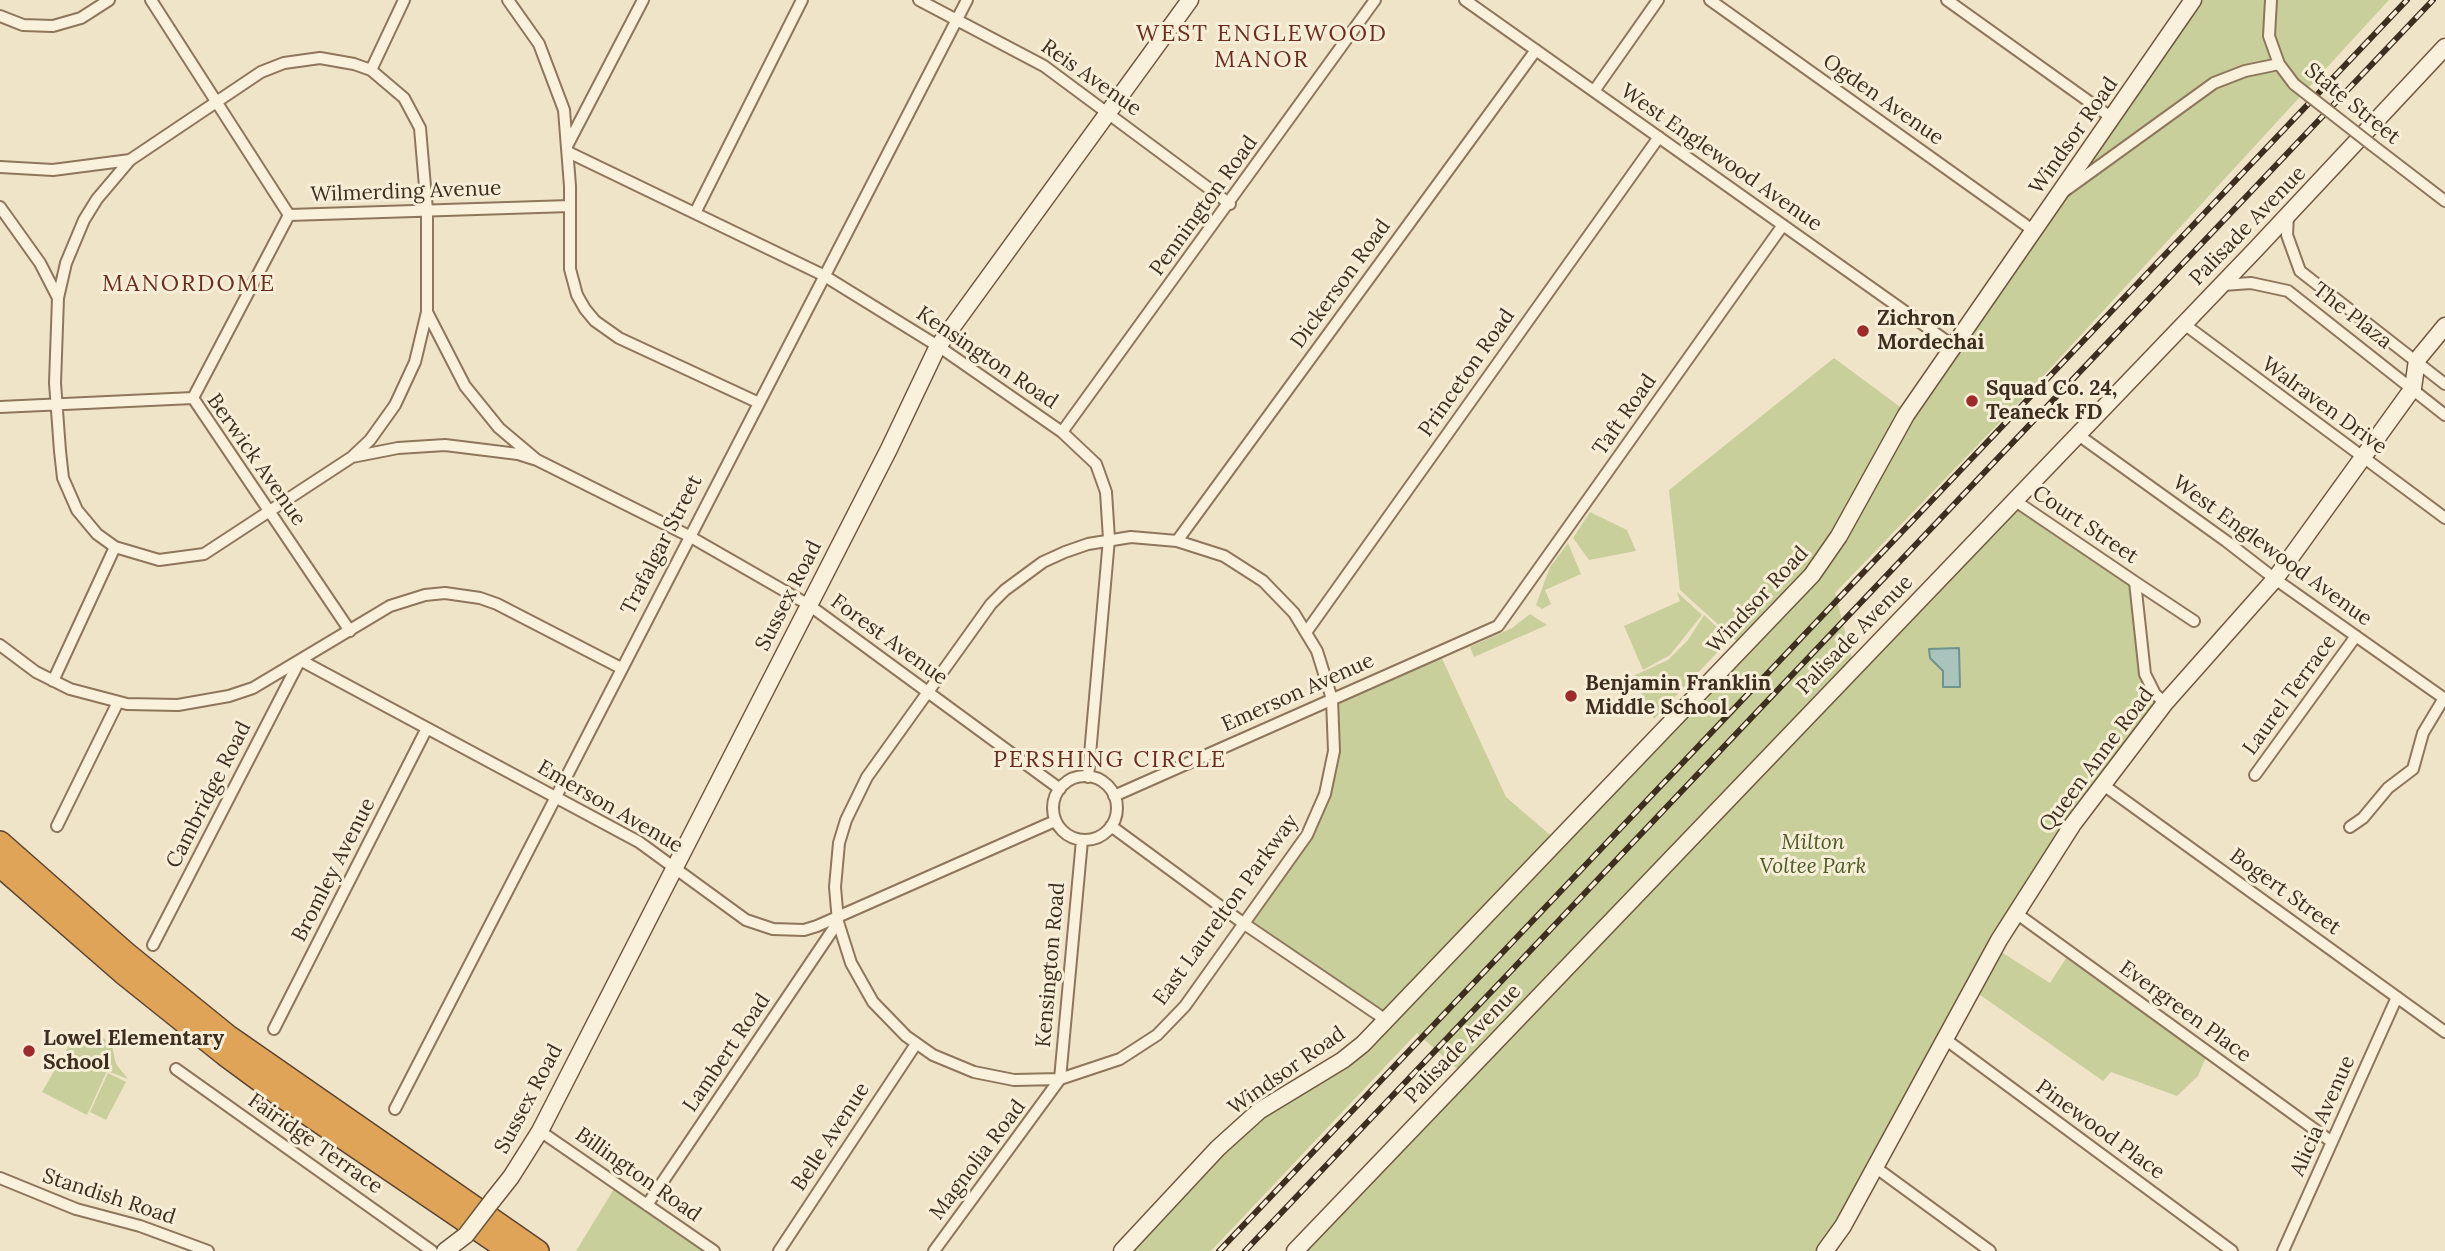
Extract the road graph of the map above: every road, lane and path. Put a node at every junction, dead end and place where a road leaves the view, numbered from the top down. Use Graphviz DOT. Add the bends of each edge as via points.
graph roads {
  1 [pos="109,0"];
  2 [pos="151,0"];
  3 [pos="404,0"];
  4 [pos="508,0"];
  5 [pos="643,0"];
  6 [pos="802,0"];
  7 [pos="919,0"];
  8 [pos="967,0"];
  9 [pos="1189,0"];
  10 [pos="1375,0"];
  11 [pos="1465,0"];
  12 [pos="1658,0"];
  13 [pos="1710,0"];
  14 [pos="1947,0"];
  15 [pos="2271,0"];
  16 [pos="2189,2"];
  17 [pos="0,16"];
  18 [pos="956,19"];
  19 [pos="2445,47"];
  20 [pos="1536,50"];
  21 [pos="2279,64"];
  22 [pos="371,71"];
  23 [pos="1594,91"];
  24 [pos="215,101"];
  25 [pos="1109,113"];
  26 [pos="2112,118"];
  27 [pos="1659,137"];
  28 [pos="567,149"];
  29 [pos="130,160"];
  30 [pos="0,167"];
  31 [pos="2058,196"];
  32 [pos="2445,201"];
  33 [pos="1230,204"];
  34 [pos="570,206"];
  35 [pos="0,207"];
  36 [pos="427,210"];
  37 [pos="695,213"];
  38 [pos="289,215"];
  39 [pos="2288,215"];
  40 [pos="1783,225"];
  41 [pos="2034,231"];
  42 [pos="823,275"];
  43 [pos="2221,285"];
  44 [pos="58,298"];
  45 [pos="427,312"];
  46 [pos="2184,324"];
  47 [pos="2445,326"];
  48 [pos="938,346"];
  49 [pos="1955,347"];
  50 [pos="2417,360"];
  51 [pos="2445,384"];
  52 [pos="2413,388"];
  53 [pos="193,398"];
  54 [pos="757,402"];
  55 [pos="55,405"];
  56 [pos="0,407"];
  57 [pos="2445,415"];
  58 [pos="1062,432"];
  59 [pos="2077,434"];
  60 [pos="352,457"];
  61 [pos="2363,457"];
  62 [pos="537,460"];
  63 [pos="2014,500"];
  64 [pos="271,513"];
  65 [pos="2445,518"];
  66 [pos="689,536"];
  67 [pos="1109,539"];
  68 [pos="1177,541"];
  69 [pos="115,547"];
  70 [pos="2275,579"];
  71 [pos="2135,582"];
  72 [pos="808,605"];
  73 [pos="2194,621"];
  74 [pos="1498,626"];
  75 [pos="350,631"];
  76 [pos="1307,631"];
  77 [pos="2356,636"];
  78 [pos="0,645"];
  79 [pos="301,662"];
  80 [pos="621,668"];
  81 [pos="53,681"];
  82 [pos="930,694"];
  83 [pos="2444,698"];
  84 [pos="1332,699"];
  85 [pos="118,702"];
  86 [pos="2165,703"];
  87 [pos="427,728"];
  88 [pos="2255,775"];
  89 [pos="1088,777"];
  90 [pos="2102,784"];
  91 [pos="1060,789"];
  92 [pos="1114,796"];
  93 [pos="555,797"];
  94 [pos="1055,821"];
  95 [pos="57,826"];
  96 [pos="1111,826"];
  97 [pos="2350,827"];
  98 [pos="1082,840"];
  99 [pos="0,842"];
  100 [pos="674,864"];
  101 [pos="0,866"];
  102 [pos="2016,913"];
  103 [pos="838,920"];
  104 [pos="1243,923"];
  105 [pos="153,945"];
  106 [pos="2398,997"];
  107 [pos="1386,1020"];
  108 [pos="274,1029"];
  109 [pos="2445,1032"];
  110 [pos="1945,1039"];
  111 [pos="916,1044"];
  112 [pos="176,1069"];
  113 [pos="1060,1079"];
  114 [pos="1053,1091"];
  115 [pos="395,1109"];
  116 [pos="540,1131"];
  117 [pos="2332,1142"];
  118 [pos="1875,1167"];
  119 [pos="0,1178"];
  120 [pos="647,1205"];
  121 [pos="208,1251"];
  122 [pos="432,1251"];
  123 [pos="446,1251"];
  124 [pos="509,1251"];
  125 [pos="538,1251"];
  126 [pos="714,1251"];
  127 [pos="779,1251"];
  128 [pos="934,1251"];
  129 [pos="1122,1251"];
  130 [pos="1294,1251"];
  131 [pos="1825,1251"];
  132 [pos="1990,1251"];
  133 [pos="2232,1251"];
  134 [pos="2283,1251"];
  1 -- 17 [label="street" via="81,18 52,26 23,25"];
  2 -- 24 [label="street, Wilmerding Avenue"];
  3 -- 22 [label="street"];
  4 -- 28 [label="street" via="549,64 564,110"];
  5 -- 28 [label="street"];
  6 -- 37 [label="street"];
  7 -- 18 [label="street, Reis Avenue"];
  8 -- 18 [label="street, Trafalgar Street"];
  9 -- 25 [label="street, Sussex Road"];
  10 -- 33 [label="street, Pennington Road"];
  11 -- 20 [label="street, West Englewood Avenue"];
  12 -- 23 [label="street"];
  13 -- 41 [label="street, Ogden Avenue"];
  14 -- 26 [label="street"];
  15 -- 21 [label="street" via="2269,36"];
  16 -- 26 [label="street, Windsor Road"];
  18 -- 25 [label="street, Reis Avenue" via="1044,66"];
  18 -- 42 [label="street, Trafalgar Street"];
  19 -- 39 [label="street, Palisade Avenue"];
  20 -- 23 [label="street, West Englewood Avenue"];
  20 -- 68 [label="street, Dickerson Road"];
  21 -- 31 [label="street, State Street" via="2232,76 2194,95"];
  21 -- 32 [label="street, State Street, bridge" via="2294,84"];
  22 -- 24 [label="street" via="337,59 302,59 267,69"];
  22 -- 36 [label="street" via="394,87 414,113 424,144"];
  23 -- 27 [label="street, West Englewood Avenue"];
  24 -- 29 [label="street"];
  24 -- 38 [label="street, Wilmerding Avenue"];
  25 -- 33 [label="street, Reis Avenue"];
  25 -- 48 [label="street, Sussex Road"];
  26 -- 31 [label="street, Windsor Road"];
  27 -- 40 [label="street, West Englewood Avenue"];
  27 -- 76 [label="street, Princeton Road"];
  28 -- 34 [label="street"];
  28 -- 37 [label="street, Kensington Road"];
  29 -- 30 [label="street" via="53,170"];
  29 -- 44 [label="street" via="97,198 69,254"];
  31 -- 41 [label="street, Windsor Road"];
  33 -- 58 [label="street, Pennington Road"];
  34 -- 36 [label="street, Wilmerding Avenue"];
  34 -- 54 [label="street" via="572,281 595,321 619,338"];
  35 -- 44 [label="street" via="23,236"];
  36 -- 38 [label="street, Wilmerding Avenue"];
  36 -- 45 [label="street"];
  37 -- 42 [label="street, Kensington Road"];
  38 -- 53 [label="street"];
  39 -- 43 [label="street, Palisade Avenue"];
  39 -- 50 [label="street, The Plaza" via="2287,236 2300,271"];
  40 -- 49 [label="street, West Englewood Avenue"];
  40 -- 74 [label="street, Taft Road"];
  41 -- 49 [label="street, Windsor Road"];
  42 -- 48 [label="street, Kensington Road"];
  42 -- 54 [label="street, Trafalgar Street"];
  43 -- 46 [label="street, Palisade Avenue"];
  43 -- 52 [label="street, The Plaza" via="2251,283 2288,291"];
  44 -- 55 [label="street"];
  45 -- 60 [label="street" via="415,362 401,394 383,423"];
  45 -- 62 [label="street" via="471,394 499,428"];
  46 -- 59 [label="street, Palisade Avenue"];
  46 -- 61 [label="street, Walraven Drive"];
  47 -- 50 [label="street"];
  48 -- 58 [label="street, Kensington Road"];
  48 -- 72 [label="street, Sussex Road"];
  49 -- 107 [label="street, Windsor Road" via="1894,433 1839,537 1812,575"];
  50 -- 51 [label="street, The Plaza"];
  50 -- 52 [label="street, Queen Anne Road"];
  52 -- 57 [label="street, The Plaza"];
  52 -- 61 [label="street, Queen Anne Road"];
  53 -- 55 [label="street, Berwick Avenue"];
  53 -- 64 [label="street, Berwick Avenue"];
  54 -- 66 [label="street, Trafalgar Street"];
  55 -- 56 [label="street, Berwick Avenue"];
  55 -- 69 [label="street" via="68,494 86,524"];
  58 -- 67 [label="street, Kensington Road" via="1096,464 1106,492"];
  59 -- 63 [label="street, Palisade Avenue"];
  59 -- 70 [label="street, West Englewood Avenue"];
  60 -- 62 [label="street" via="445,445 498,450"];
  60 -- 64 [label="street"];
  61 -- 65 [label="street, Walraven Drive"];
  61 -- 70 [label="street, Queen Anne Road"];
  62 -- 66 [label="street, Forest Avenue"];
  63 -- 71 [label="street, Court Street"];
  63 -- 130 [label="street, Palisade Avenue"];
  64 -- 69 [label="street" via="219,547 190,558 159,560"];
  64 -- 75 [label="street, Berwick Avenue"];
  66 -- 72 [label="street, Forest Avenue"];
  66 -- 80 [label="street, Trafalgar Street"];
  67 -- 68 [label="street, East Laurelton Parkway"];
  67 -- 82 [label="street, East Laurelton Parkway" via="1054,557 1005,590"];
  67 -- 89 [label="street, Kensington Road"];
  68 -- 76 [label="street, East Laurelton Parkway" via="1224,556 1254,575 1281,598"];
  69 -- 81 [label="street"];
  70 -- 77 [label="street, West Englewood Avenue"];
  70 -- 86 [label="street, Queen Anne Road"];
  71 -- 73 [label="street, Court Street"];
  71 -- 86 [label="street, Court Street" via="2145,674"];
  72 -- 82 [label="street, Forest Avenue"];
  72 -- 100 [label="street, Sussex Road"];
  74 -- 84 [label="street, Emerson Avenue"];
  75 -- 79 [label="street"];
  75 -- 80 [label="street" via="405,600 463,595 497,604"];
  76 -- 84 [label="street, East Laurelton Parkway"];
  77 -- 83 [label="street, West Englewood Avenue"];
  77 -- 88 [label="street, Laurel Terrace"];
  78 -- 81 [label="street"];
  79 -- 85 [label="street" via="253,688 204,702 153,706"];
  79 -- 87 [label="street, Emerson Avenue"];
  79 -- 105 [label="street, Cambridge Road"];
  80 -- 93 [label="street, Trafalgar Street"];
  81 -- 85 [label="street"];
  82 -- 91 [label="street, Forest Avenue"];
  82 -- 103 [label="street, East Laurelton Parkway" via="867,777 846,820 836,863"];
  83 -- 97 [label="street" via="2423,733 2413,769"];
  84 -- 92 [label="street, Emerson Avenue"];
  84 -- 104 [label="street, East Laurelton Parkway" via="1334,751 1318,814"];
  85 -- 95 [label="street"];
  86 -- 90 [label="street, Queen Anne Road"];
  87 -- 93 [label="street, Emerson Avenue"];
  87 -- 108 [label="street, Bromley Avenue"];
  89 -- 91 [label="street" via="1070,780"];
  89 -- 92 [label="street" via="1103,782"];
  90 -- 102 [label="street, Queen Anne Road"];
  90 -- 106 [label="street, Bogert Street"];
  91 -- 94 [label="street" via="1053,806"];
  92 -- 96 [label="street" via="1117,808"];
  93 -- 100 [label="street, Emerson Avenue"];
  93 -- 115 [label="street, Trafalgar Street"];
  94 -- 98 [label="street" via="1067,835"];
  94 -- 103 [label="street, Emerson Avenue"];
  96 -- 98 [label="street" via="1098,837"];
  96 -- 104 [label="street"];
  98 -- 113 [label="street, Kensington Road"];
  99 -- 125 [label="highway" via="126,954 227,1035"];
  100 -- 103 [label="street, Emerson Avenue" via="758,925 804,930"];
  100 -- 116 [label="street, Sussex Road"];
  101 -- 124 [label="highway" via="225,1055"];
  102 -- 110 [label="street, Queen Anne Road"];
  102 -- 117 [label="street, Evergreen Place"];
  103 -- 111 [label="street, East Laurelton Parkway" via="862,985 889,1020"];
  103 -- 120 [label="street, Lambert Road"];
  104 -- 107 [label="street"];
  104 -- 113 [label="street, East Laurelton Parkway" via="1185,1006 1157,1035 1120,1059"];
  106 -- 109 [label="street, Bogert Street"];
  106 -- 117 [label="street, Alicia Avenue"];
  107 -- 129 [label="street, Windsor Road" via="1343,1060 1281,1096 1240,1128"];
  110 -- 118 [label="street, Queen Anne Road"];
  110 -- 133 [label="street, Pinewood Place"];
  111 -- 113 [label="street, East Laurelton Parkway" via="951,1064 994,1077"];
  111 -- 127 [label="street, Belle Avenue"];
  112 -- 122 [label="street, Fairidge Terrace"];
  113 -- 114 [label="street, Kensington Road"];
  114 -- 128 [label="street, Magnolia Road"];
  116 -- 120 [label="street, Billington Road"];
  116 -- 123 [label="street, Sussex Road, bridge" via="466,1235"];
  117 -- 134 [label="street, Alicia Avenue"];
  118 -- 131 [label="street, Queen Anne Road"];
  118 -- 132 [label="street"];
  119 -- 121 [label="street, Standish Road" via="76,1209"];
  120 -- 126 [label="street, Billington Road"];
}
